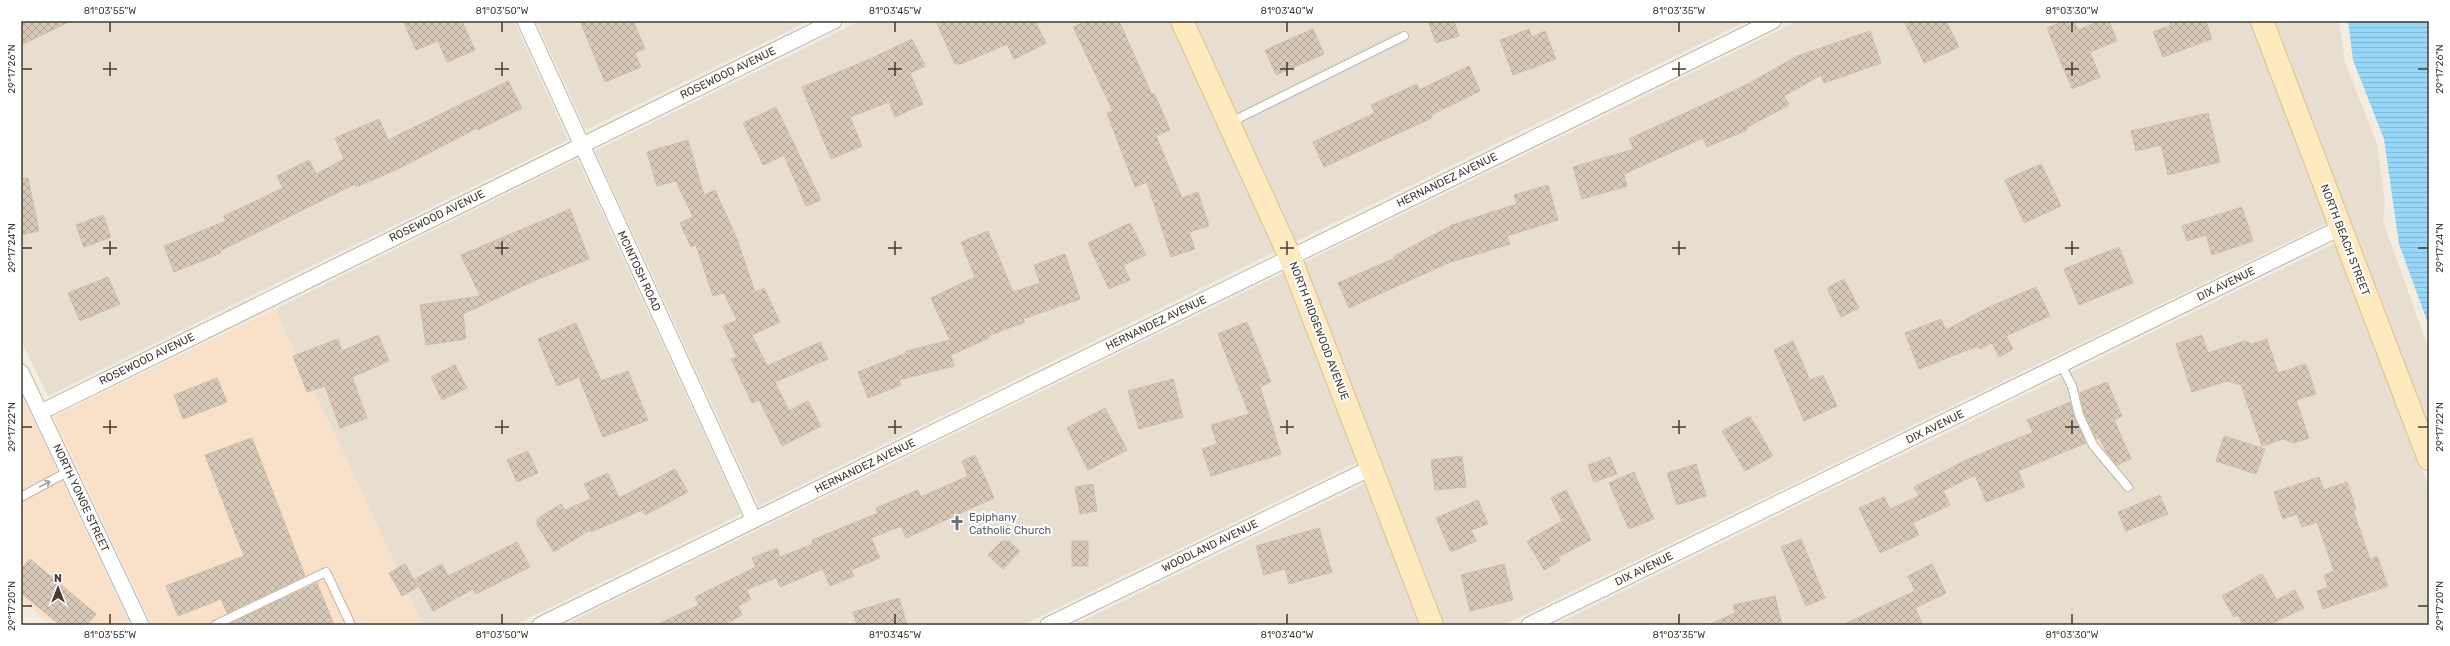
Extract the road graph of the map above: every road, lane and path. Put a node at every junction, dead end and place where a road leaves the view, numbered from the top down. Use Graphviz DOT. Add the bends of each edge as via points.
graph roads {
  1 [pos="525,21"];
  2 [pos="834,21"];
  3 [pos="1182,21"];
  4 [pos="1773,21"];
  5 [pos="2262,21"];
  6 [pos="1404,36"];
  7 [pos="1229,124"];
  8 [pos="582,145"];
  9 [pos="2340,228"];
  10 [pos="1290,257"];
  11 [pos="2061,365"];
  12 [pos="21,372"];
  13 [pos="41,412"];
  14 [pos="2429,459"];
  15 [pos="1371,468"];
  16 [pos="69,471"];
  17 [pos="2128,487"];
  18 [pos="21,497"];
  19 [pos="754,520"];
  20 [pos="141,625"];
  21 [pos="215,625"];
  22 [pos="351,625"];
  23 [pos="540,625"];
  24 [pos="1048,625"];
  25 [pos="1432,625"];
  26 [pos="1529,625"];
  1 -- 8 [label="street, MCINTOSH ROAD"];
  2 -- 8 [label="street, ROSEWOOD AVENUE"];
  3 -- 7 [label="street, NORTH RIDGEWOOD AVENUE"];
  4 -- 10 [label="street, HERNANDEZ AVENUE"];
  5 -- 9 [label="street, NORTH BEACH STREET"];
  6 -- 7 [label="lane"];
  7 -- 10 [label="street, NORTH RIDGEWOOD AVENUE"];
  8 -- 13 [label="street, ROSEWOOD AVENUE"];
  8 -- 19 [label="street, MCINTOSH ROAD"];
  9 -- 11 [label="street, DIX AVENUE"];
  9 -- 14 [label="street, NORTH BEACH STREET"];
  10 -- 15 [label="street, NORTH RIDGEWOOD AVENUE"];
  10 -- 19 [label="street, HERNANDEZ AVENUE"];
  11 -- 17 [label="lane" via="2072,386 2079,415 2093,445"];
  11 -- 26 [label="street, DIX AVENUE"];
  12 -- 13 [label="street, NORTH YONGE STREET"];
  13 -- 16 [label="street, NORTH YONGE STREET"];
  15 -- 24 [label="street, WOODLAND AVENUE"];
  15 -- 25 [label="street, NORTH RIDGEWOOD AVENUE"];
  18 -- 16 [label="lane, one-way"];
  16 -- 20 [label="street, NORTH YONGE STREET"];
  19 -- 23 [label="street, HERNANDEZ AVENUE"];
  21 -- 22 [label="lane" via="326,572"];
}
